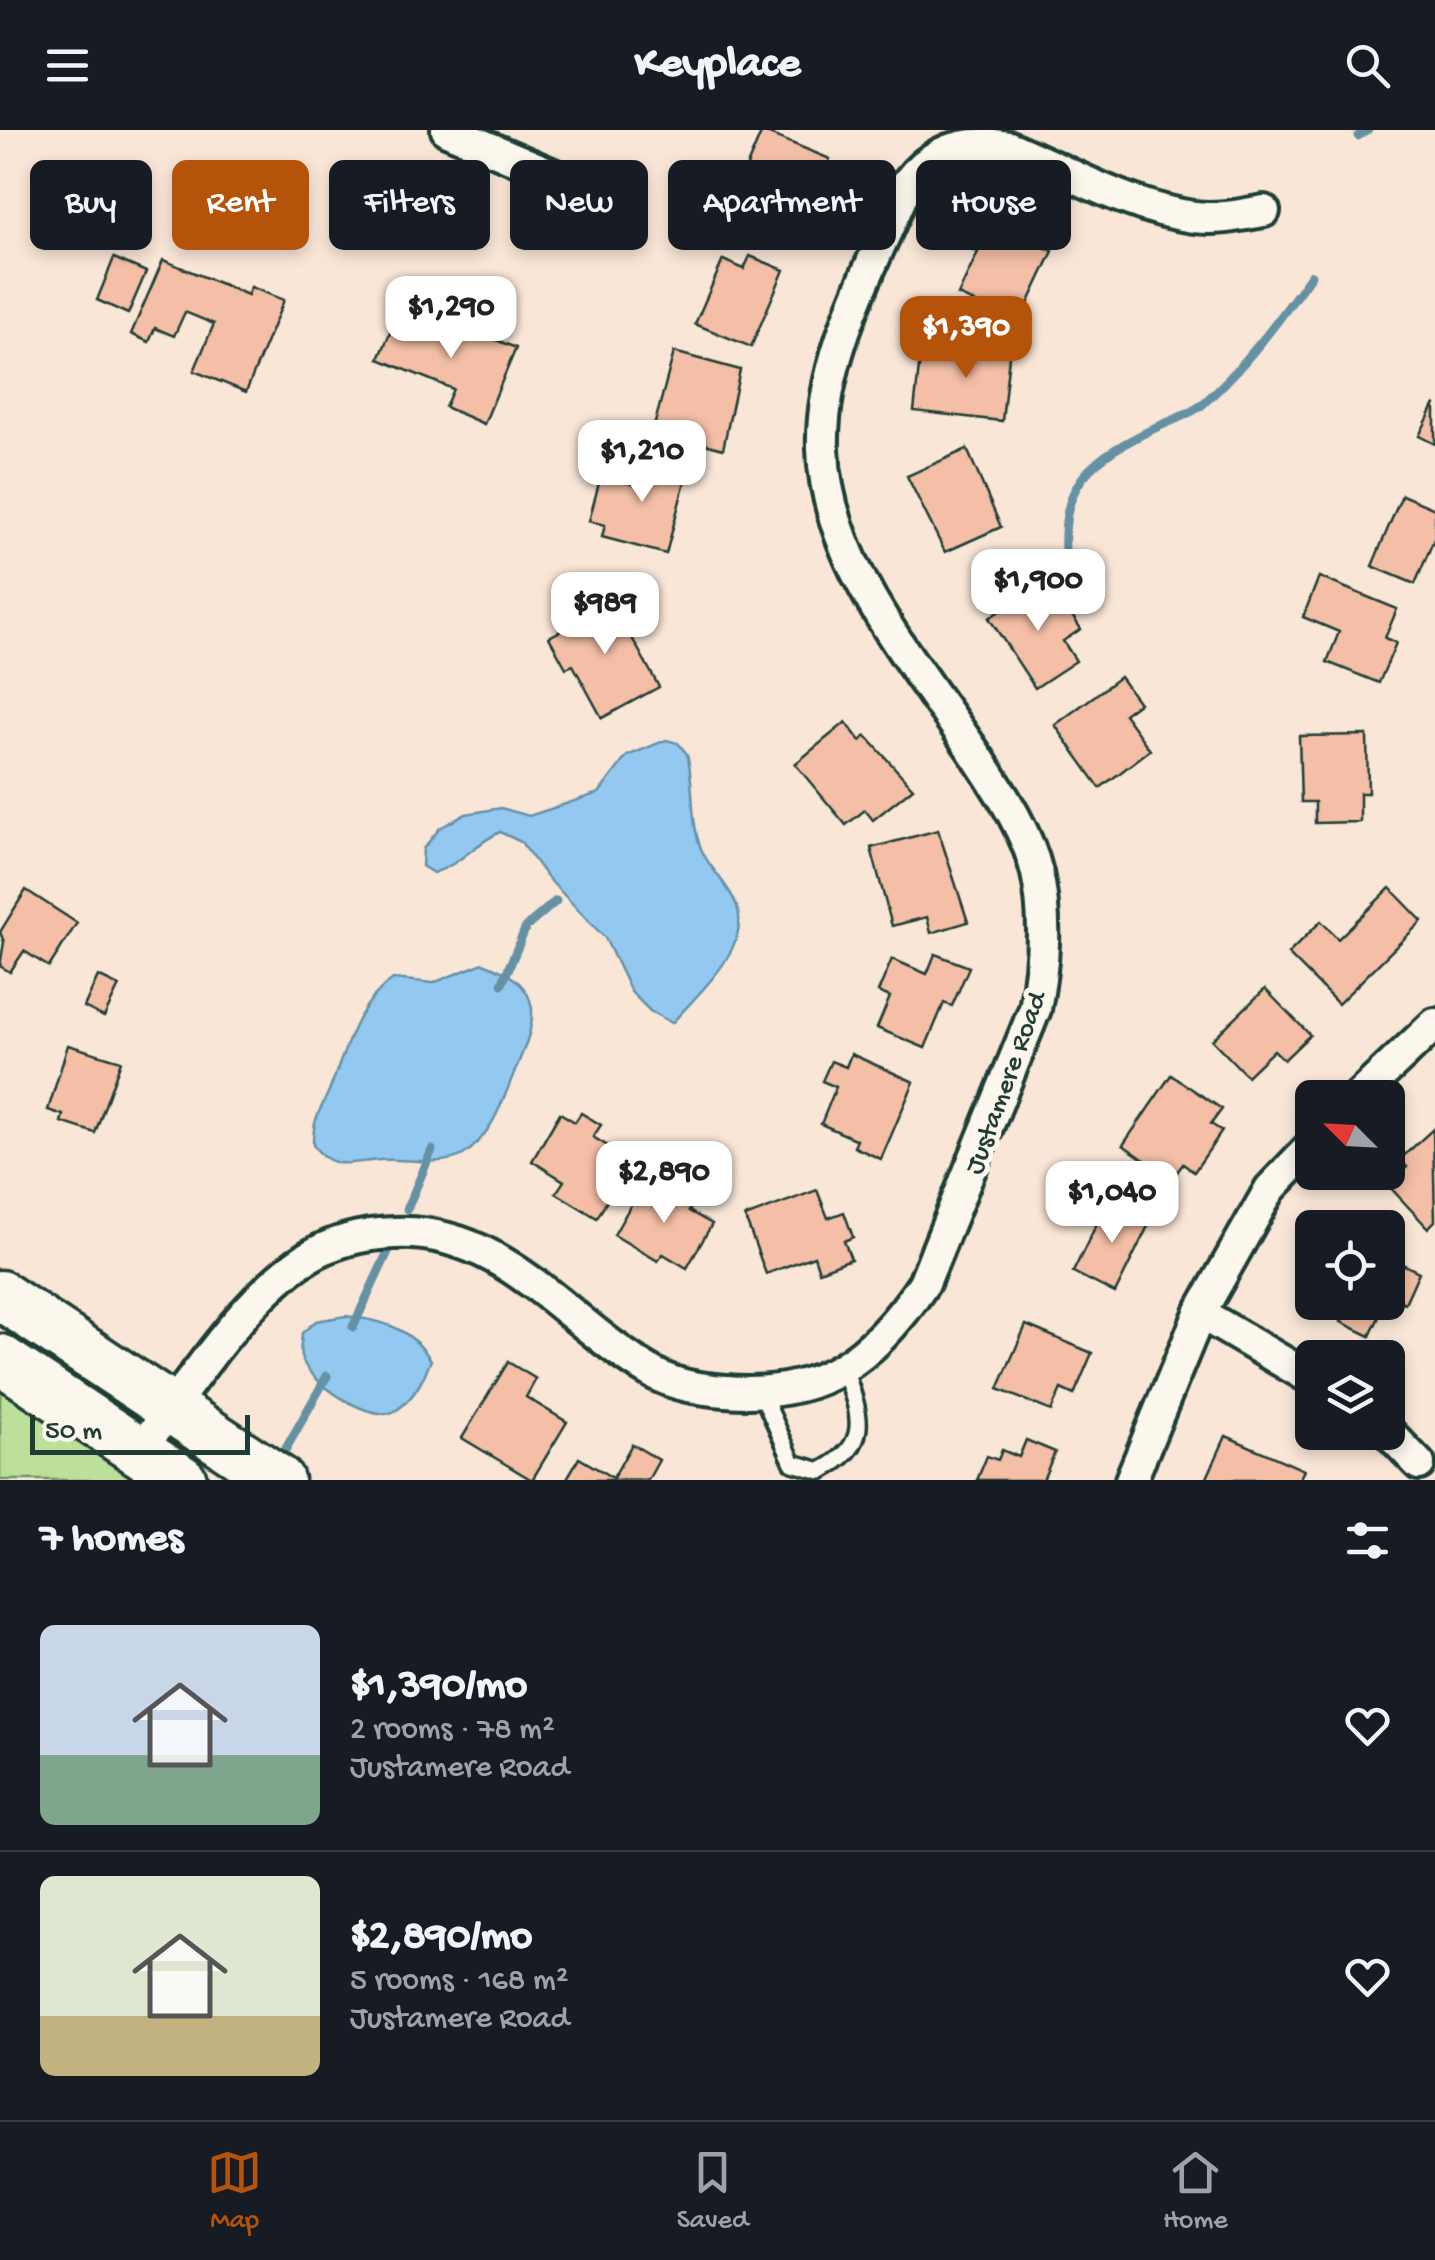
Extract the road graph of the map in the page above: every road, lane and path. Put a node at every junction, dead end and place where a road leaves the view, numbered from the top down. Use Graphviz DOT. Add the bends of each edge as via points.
graph roads {
  1 [pos="447,130"];
  2 [pos="518,160"];
  3 [pos="1264,211"];
  4 [pos="1435,1024"];
  5 [pos="1376,1080"];
  6 [pos="1295,1163"];
  7 [pos="0,1295"];
  8 [pos="1200,1313"];
  9 [pos="0,1359"];
  10 [pos="844,1369"];
  11 [pos="1295,1369"];
  12 [pos="762,1394"];
  13 [pos="172,1408"];
  14 [pos="140,1450"];
  15 [pos="1405,1450"];
  16 [pos="1419,1464"];
  17 [pos="182,1480"];
  18 [pos="279,1480"];
  19 [pos="1131,1480"];
  1 -- 2 [label="street"];
  3 -- 10 [label="street, Justamere Road" via="1193,216 1160,209 1009,147 942,150 908,182 852,314 824,422 828,484 842,540 1022,831 1039,886 1044,966 1015,1062 924,1282 898,1321"];
  4 -- 5 [label="street"];
  6 -- 8 [label="street" via="1270,1189"];
  7 -- 13 [label="main road"];
  8 -- 11 [label="street"];
  8 -- 19 [label="street"];
  9 -- 14 [label="main road"];
  10 -- 12 [label="street, Justamere Road"];
  10 -- 12 [label="lane" via="857,1406 858,1440 821,1471 793,1462"];
  12 -- 13 [label="street, Justamere Road" via="698,1389 656,1375 491,1254 452,1238 403,1232 347,1240 286,1272"];
  13 -- 14 [label="street, Justamere Road"];
  13 -- 18 [label="main road"];
  14 -- 17 [label="main road"];
  15 -- 16 [label="street"];
}
